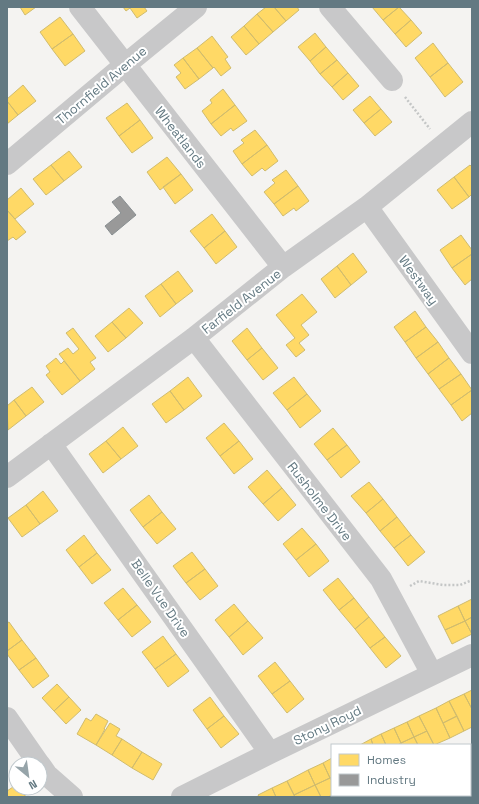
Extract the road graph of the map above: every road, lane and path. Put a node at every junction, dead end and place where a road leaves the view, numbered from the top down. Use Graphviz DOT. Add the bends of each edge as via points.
graph roads {
  1 [pos="80,7"];
  2 [pos="196,7"];
  3 [pos="330,7"];
  4 [pos="125,65"];
  5 [pos="392,80"];
  6 [pos="472,122"];
  7 [pos="443,145"];
  8 [pos="7,164"];
  9 [pos="367,207"];
  10 [pos="283,268"];
  11 [pos="194,338"];
  12 [pos="472,353"];
  13 [pos="51,444"];
  14 [pos="7,477"];
  15 [pos="472,580"];
  16 [pos="391,598"];
  17 [pos="472,655"];
  18 [pos="432,674"];
  19 [pos="7,718"];
  20 [pos="270,753"];
  21 [pos="34,756"];
  22 [pos="48,776"];
  23 [pos="72,797"];
  24 [pos="182,797"];
  1 -- 4 [label="street, Wheatlands"];
  2 -- 4 [label="street, Thornfield Avenue"];
  3 -- 5 [label="street"];
  4 -- 8 [label="street, Thornfield Avenue"];
  4 -- 10 [label="street, Wheatlands"];
  5 -- 7 [label="path"];
  6 -- 7 [label="street, Farfield Avenue"];
  7 -- 9 [label="street, Farfield Avenue"];
  9 -- 10 [label="street, Farfield Avenue"];
  9 -- 12 [label="street, Westway"];
  10 -- 11 [label="street, Farfield Avenue"];
  11 -- 13 [label="street, Farfield Avenue"];
  11 -- 16 [label="street, Rusholme Drive" via="381,579"];
  13 -- 14 [label="street, Farfield Avenue"];
  13 -- 20 [label="street, Belle Vue Drive"];
  15 -- 16 [label="path" via="460,585 419,581"];
  16 -- 18 [label="street, Rusholme Drive"];
  17 -- 18 [label="street, Stony Royd"];
  18 -- 20 [label="street, Stony Royd"];
  19 -- 21 [label="street"];
  20 -- 24 [label="street, Stony Royd"];
  22 -- 23 [label="street"];
}
